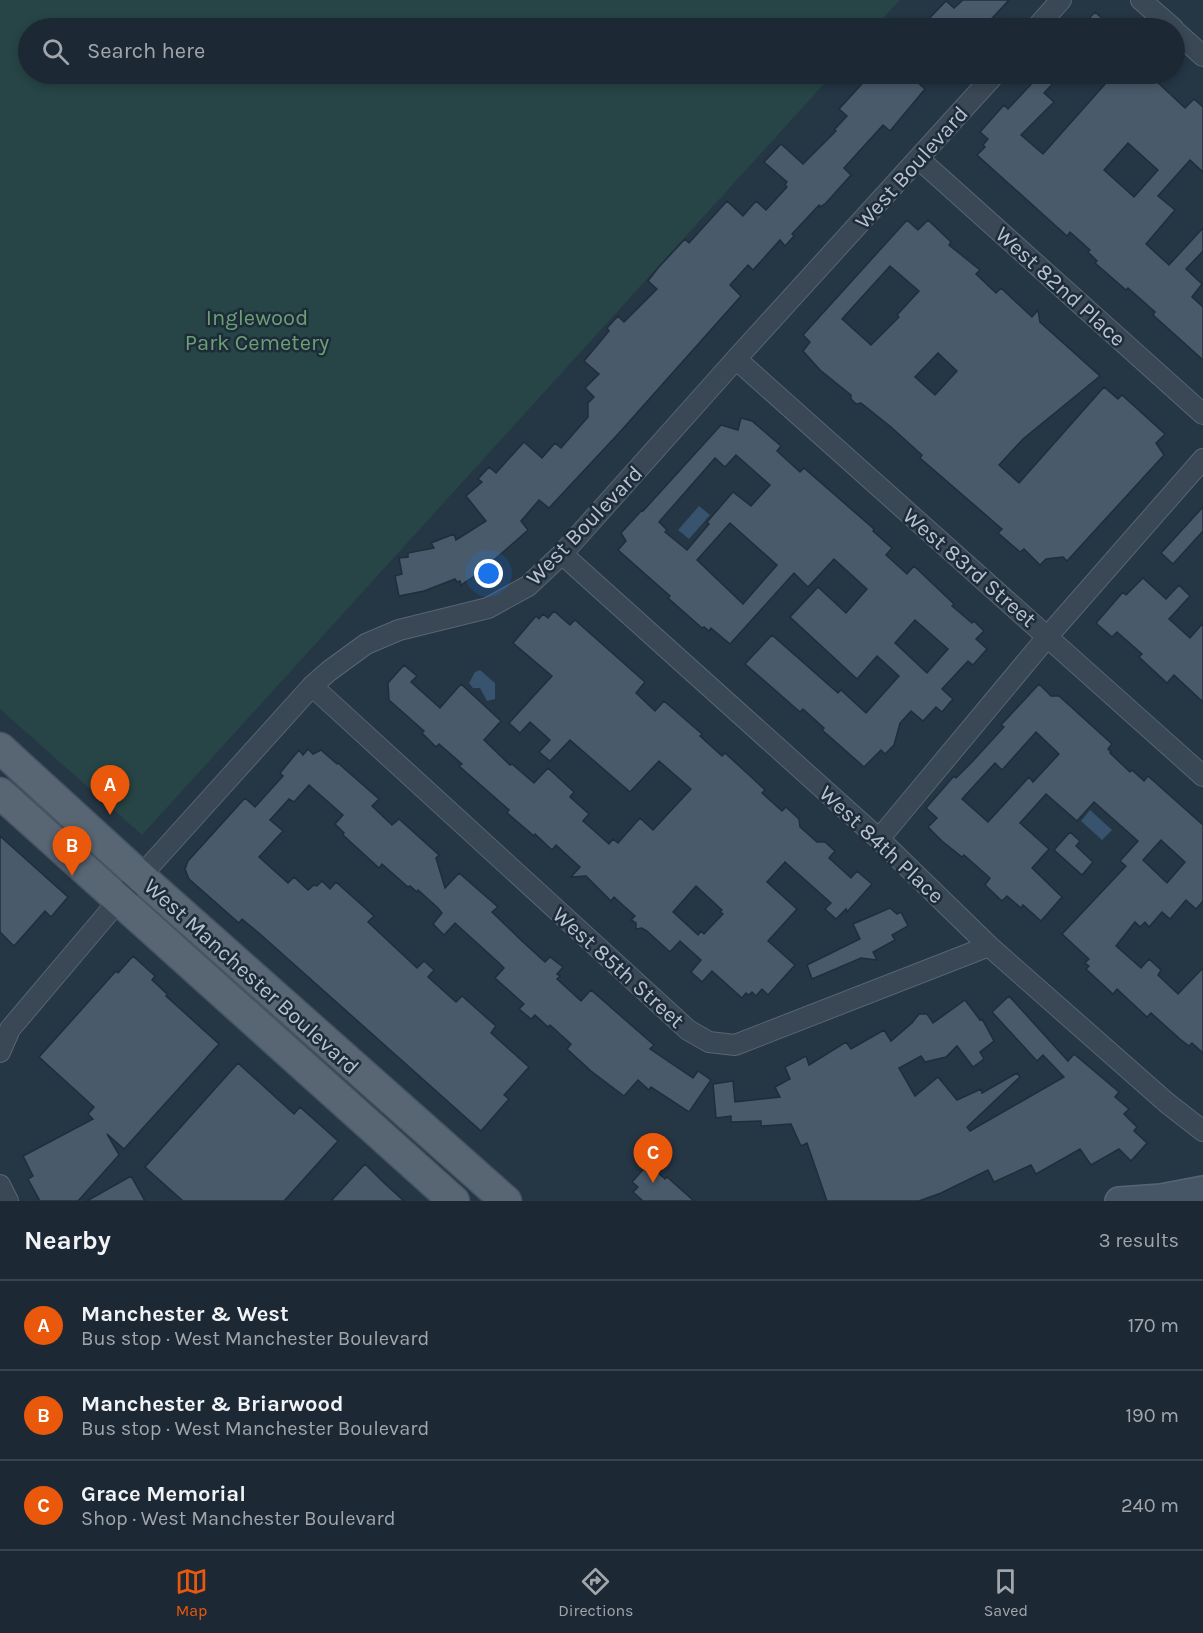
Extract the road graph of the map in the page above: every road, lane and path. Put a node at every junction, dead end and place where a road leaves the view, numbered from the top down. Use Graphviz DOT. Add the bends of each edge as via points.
graph roads {
  1 [pos="1061,0"];
  2 [pos="1141,0"];
  3 [pos="1045,18"];
  4 [pos="1161,18"];
  5 [pos="1185,39"];
  6 [pos="1203,56"];
  7 [pos="986,84"];
  8 [pos="919,159"];
  9 [pos="736,359"];
  10 [pos="1203,414"];
  11 [pos="1203,459"];
  12 [pos="562,554"];
  13 [pos="1048,636"];
  14 [pos="312,686"];
  15 [pos="0,748"];
  16 [pos="1203,776"];
  17 [pos="0,793"];
  18 [pos="879,839"];
  19 [pos="141,877"];
  20 [pos="120,899"];
  21 [pos="989,946"];
  22 [pos="0,1052"];
  23 [pos="1203,1131"];
  24 [pos="0,1185"];
  25 [pos="1203,1190"];
  26 [pos="8,1201"];
  27 [pos="454,1201"];
  28 [pos="506,1201"];
  29 [pos="1119,1201"];
  1 -- 3 [label="street"];
  2 -- 4 [label="street"];
  5 -- 6 [label="street"];
  7 -- 8 [label="street, West Boulevard"];
  8 -- 9 [label="street, West Boulevard"];
  8 -- 10 [label="street, West 82nd Place"];
  9 -- 12 [label="street, West Boulevard"];
  9 -- 13 [label="street, West 83rd Street"];
  11 -- 13 [label="street"];
  12 -- 14 [label="street, West Boulevard" via="528,586 488,608 399,630 366,644"];
  12 -- 18 [label="street, West 84th Place"];
  13 -- 16 [label="street, West 83rd Street"];
  13 -- 18 [label="street"];
  14 -- 19 [label="street, West Boulevard"];
  14 -- 21 [label="street, West 85th Street" via="688,1030 709,1042 735,1045"];
  15 -- 19 [label="main road, West Manchester Boulevard"];
  17 -- 20 [label="main road, West Manchester Boulevard"];
  18 -- 21 [label="street, West 84th Place"];
  19 -- 20 [label="street, West Boulevard"];
  19 -- 28 [label="main road, West Manchester Boulevard"];
  20 -- 22 [label="street, West Boulevard" via="10,1029"];
  20 -- 27 [label="main road, West Manchester Boulevard"];
  21 -- 23 [label="street, West 84th Place"];
  24 -- 26 [label="street"];
  25 -- 29 [label="main road"];
}
